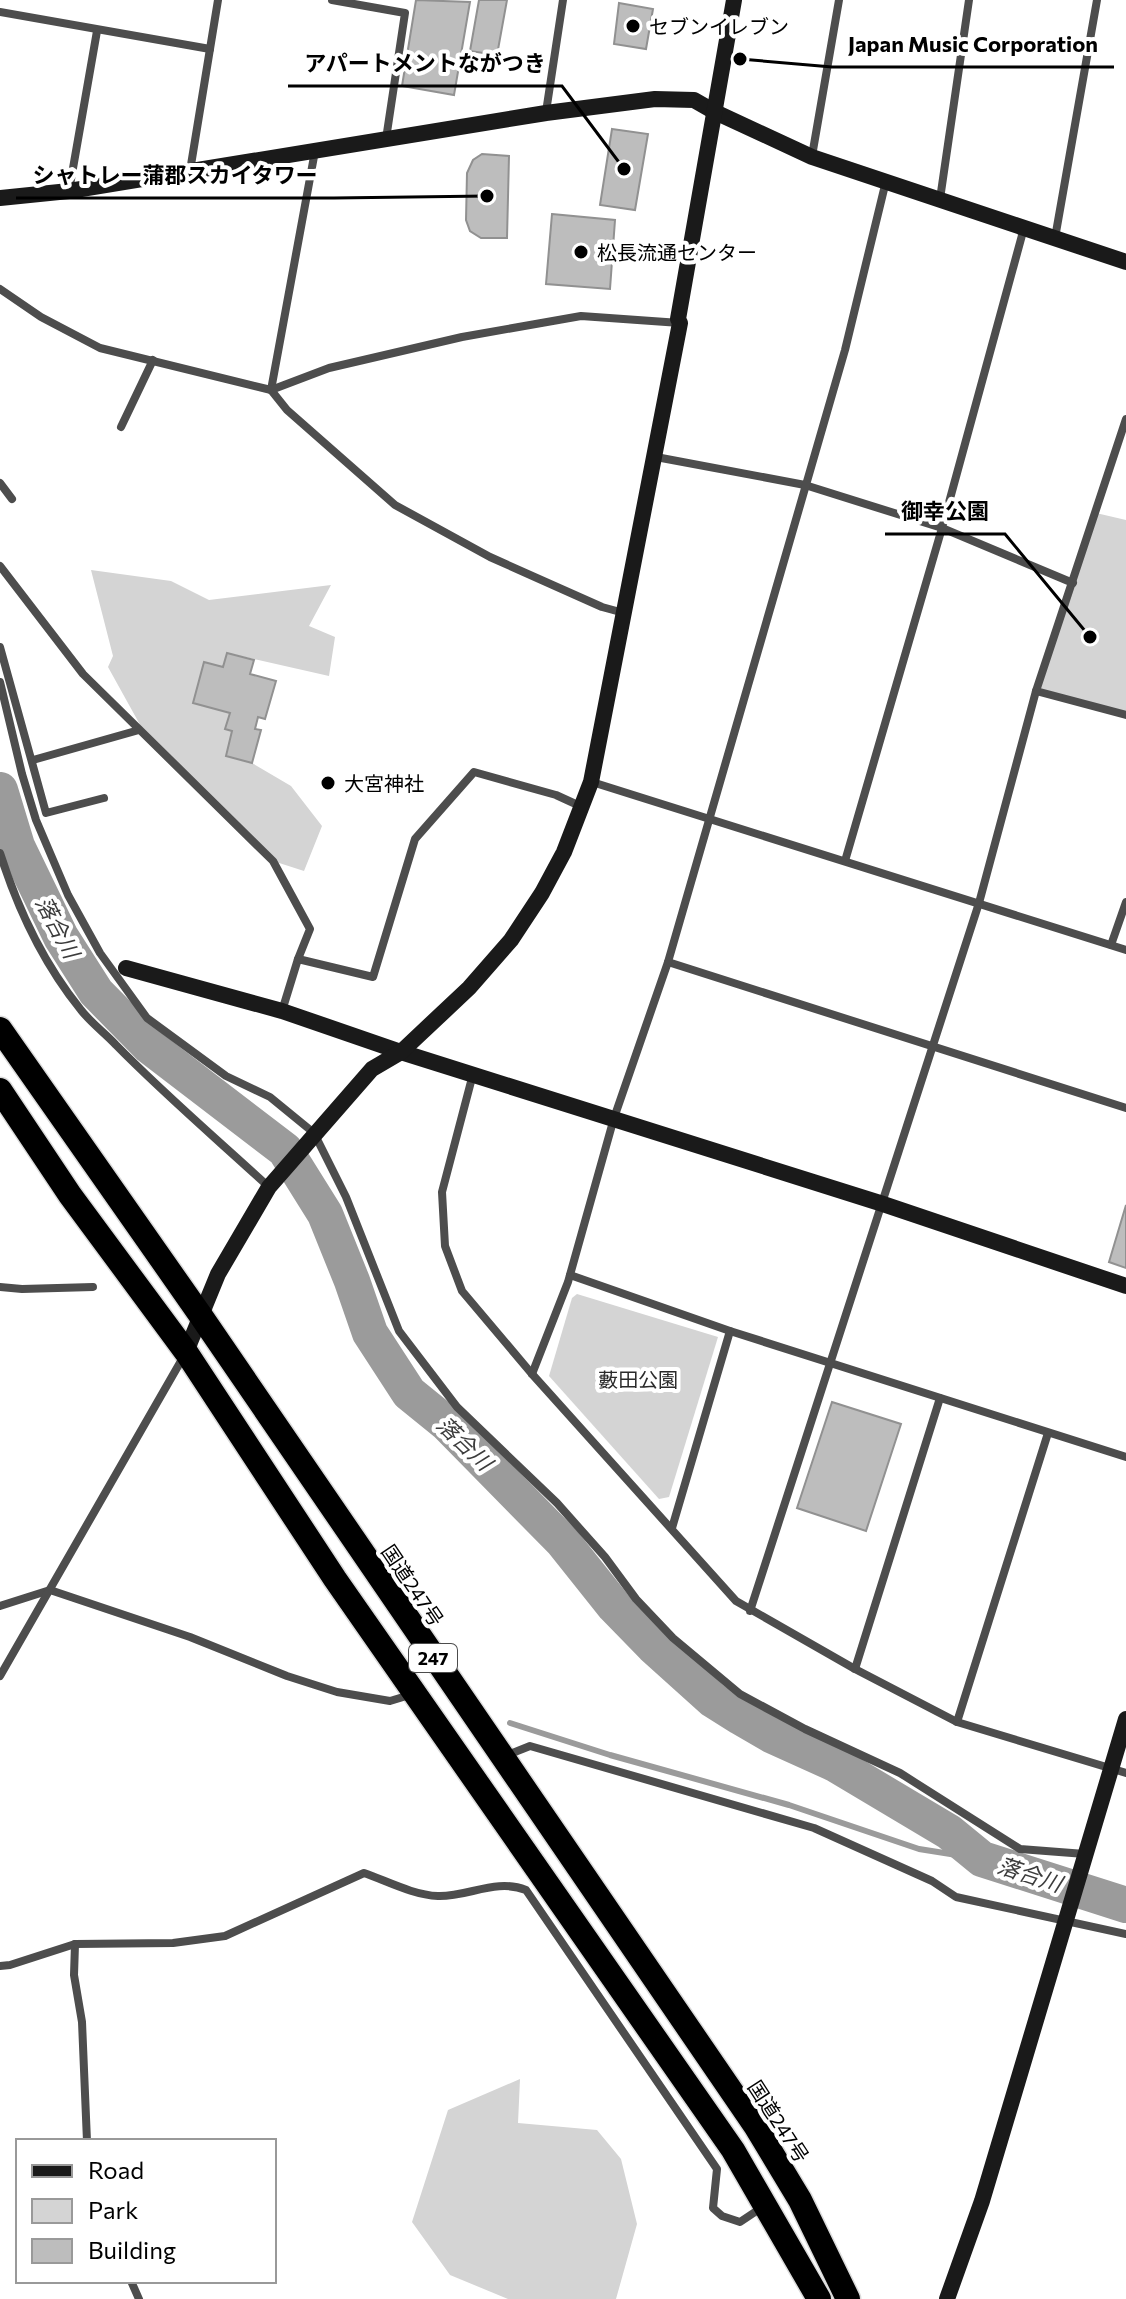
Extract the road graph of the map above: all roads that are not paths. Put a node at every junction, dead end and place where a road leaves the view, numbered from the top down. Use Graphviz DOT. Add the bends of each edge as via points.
graph roads {
  1 [pos="218,0"];
  2 [pos="332,0"];
  3 [pos="563,0"];
  4 [pos="734,0"];
  5 [pos="839,0"];
  6 [pos="969,0"];
  7 [pos="1097,0"];
  8 [pos="0,12"];
  9 [pos="97,31"];
  10 [pos="210,49"];
  11 [pos="715,112"];
  12 [pos="546,113"];
  13 [pos="386,139"];
  14 [pos="315,151"];
  15 [pos="812,157"];
  16 [pos="190,171"];
  17 [pos="886,181"];
  18 [pos="69,191"];
  19 [pos="0,198"];
  20 [pos="940,199"];
  21 [pos="1024,228"];
  22 [pos="1055,238"];
  23 [pos="1126,262"];
  24 [pos="0,289"];
  25 [pos="680,323"];
  26 [pos="153,360"];
  27 [pos="271,390"];
  28 [pos="1126,419"];
  29 [pos="121,427"];
  30 [pos="656,457"];
  31 [pos="0,483"];
  32 [pos="805,485"];
  33 [pos="12,499"];
  34 [pos="942,528"];
  35 [pos="0,566"];
  36 [pos="1073,583"];
  37 [pos="625,613"];
  38 [pos="0,647"];
  39 [pos="0,682"];
  40 [pos="1036,691"];
  41 [pos="1126,715"];
  42 [pos="139,730"];
  43 [pos="33,760"];
  44 [pos="591,782"];
  45 [pos="104,798"];
  46 [pos="580,806"];
  47 [pos="710,818"];
  48 [pos="0,853"];
  49 [pos="845,861"];
  50 [pos="1126,902"];
  51 [pos="979,903"];
  52 [pos="1111,945"];
  53 [pos="1126,950"];
  54 [pos="298,959"];
  55 [pos="668,962"];
  56 [pos="126,968"];
  57 [pos="282,1011"];
  58 [pos="0,1029"];
  59 [pos="933,1047"];
  60 [pos="401,1052"];
  61 [pos="474,1074"];
  62 [pos="0,1090"];
  63 [pos="1126,1108"];
  64 [pos="614,1118"];
  65 [pos="310,1138"];
  66 [pos="269,1187"];
  67 [pos="883,1204"];
  68 [pos="570,1275"];
  69 [pos="1126,1286"];
  70 [pos="0,1287"];
  71 [pos="93,1287"];
  72 [pos="201,1316"];
  73 [pos="730,1331"];
  74 [pos="186,1352"];
  75 [pos="831,1364"];
  76 [pos="532,1374"];
  77 [pos="940,1398"];
  78 [pos="1048,1433"];
  79 [pos="1126,1457"];
  80 [pos="672,1528"];
  81 [pos="50,1590"];
  82 [pos="0,1606"];
  83 [pos="750,1611"];
  84 [pos="855,1669"];
  85 [pos="0,1676"];
  86 [pos="416,1693"];
  87 [pos="1126,1719"];
  88 [pos="957,1722"];
  89 [pos="501,1758"];
  90 [pos="1118,1770"];
  91 [pos="1087,1854"];
  92 [pos="1066,1921"];
  93 [pos="1126,1934"];
  94 [pos="75,1944"];
  95 [pos="0,1966"];
  96 [pos="87,2139"];
  97 [pos="766,2205"];
  98 [pos="953,2296"];
  99 [pos="848,2298"];
  100 [pos="819,2299"];
  1 -- 10 [label="street"];
  2 -- 13 [label="street" via="405,13"];
  3 -- 12 [label="street"];
  4 -- 11 [label="street"];
  5 -- 15 [label="street"];
  6 -- 20 [label="street"];
  7 -- 22 [label="street"];
  8 -- 9 [label="street"];
  9 -- 10 [label="street"];
  9 -- 18 [label="street"];
  10 -- 16 [label="street"];
  11 -- 12 [label="street" via="694,100 655,99"];
  11 -- 15 [label="street"];
  11 -- 25 [label="street"];
  12 -- 13 [label="street"];
  13 -- 14 [label="street"];
  14 -- 16 [label="street"];
  14 -- 27 [label="street"];
  15 -- 17 [label="street"];
  16 -- 18 [label="street"];
  17 -- 20 [label="street"];
  17 -- 32 [label="street"];
  18 -- 19 [label="street"];
  20 -- 21 [label="street"];
  21 -- 22 [label="street"];
  21 -- 34 [label="street"];
  22 -- 23 [label="street"];
  24 -- 26 [label="street" via="100,348"];
  25 -- 27 [label="street" via="581,316 329,368"];
  25 -- 30 [label="street"];
  26 -- 27 [label="street"];
  26 -- 29 [label="street"];
  27 -- 37 [label="street" via="395,505 490,557"];
  28 -- 36 [label="street"];
  30 -- 32 [label="street"];
  30 -- 37 [label="street"];
  31 -- 33 [label="street"];
  32 -- 34 [label="street"];
  32 -- 47 [label="street"];
  34 -- 36 [label="street"];
  34 -- 49 [label="street"];
  35 -- 42 [label="street" via="83,674"];
  36 -- 40 [label="street"];
  37 -- 44 [label="street"];
  38 -- 43 [label="street"];
  39 -- 65 [label="street" via="36,820 100,953 147,1018 226,1076 270,1097"];
  40 -- 41 [label="street"];
  40 -- 51 [label="street"];
  42 -- 43 [label="street"];
  42 -- 54 [label="street" via="273,861 310,929"];
  43 -- 45 [label="street" via="46,813"];
  44 -- 46 [label="street"];
  44 -- 47 [label="street"];
  46 -- 54 [label="street" via="474,772 415,839 373,977"];
  46 -- 60 [label="street" via="564,852 511,940"];
  47 -- 49 [label="street"];
  47 -- 55 [label="street"];
  48 -- 66 [label="street" via="26,923 84,1014"];
  49 -- 51 [label="street"];
  50 -- 52 [label="street"];
  51 -- 52 [label="street"];
  51 -- 59 [label="street"];
  52 -- 53 [label="street"];
  54 -- 57 [label="street"];
  55 -- 59 [label="street"];
  55 -- 64 [label="street"];
  56 -- 57 [label="street"];
  57 -- 60 [label="street"];
  58 -- 72 [label="highway, 国道247号 / 247"];
  59 -- 63 [label="street"];
  59 -- 67 [label="street"];
  60 -- 61 [label="street"];
  60 -- 65 [label="street" via="372,1069"];
  61 -- 64 [label="street"];
  61 -- 76 [label="street" via="442,1192 445,1246 462,1291"];
  62 -- 74 [label="highway, 247"];
  64 -- 67 [label="street"];
  64 -- 68 [label="street"];
  65 -- 66 [label="street"];
  65 -- 91 [label="street" via="346,1197 399,1331 457,1407 557,1503 673,1638 740,1694 900,1773 1020,1849"];
  66 -- 72 [label="street" via="218,1274"];
  67 -- 69 [label="street"];
  67 -- 75 [label="street"];
  68 -- 73 [label="street"];
  68 -- 76 [label="street"];
  70 -- 71 [label="street"];
  72 -- 74 [label="street"];
  72 -- 89 [label="highway, 国道247号 / 247"];
  73 -- 75 [label="street"];
  73 -- 80 [label="street"];
  74 -- 81 [label="street"];
  74 -- 86 [label="highway, 247"];
  75 -- 77 [label="street"];
  75 -- 83 [label="street"];
  76 -- 80 [label="street"];
  77 -- 78 [label="street"];
  77 -- 84 [label="street"];
  78 -- 79 [label="street"];
  78 -- 88 [label="street"];
  80 -- 83 [label="street"];
  81 -- 82 [label="street"];
  81 -- 85 [label="street"];
  81 -- 86 [label="street" via="337,1692 390,1701"];
  83 -- 84 [label="street"];
  84 -- 88 [label="street"];
  86 -- 97 [label="highway, 247"];
  87 -- 90 [label="street"];
  88 -- 90 [label="street"];
  89 -- 92 [label="street" via="530,1746 623,1772 814,1828 956,1897"];
  89 -- 99 [label="highway, 国道247号 / 247" via="756,2127 800,2200"];
  90 -- 91 [label="street"];
  91 -- 92 [label="street"];
  92 -- 93 [label="street"];
  92 -- 98 [label="street"];
  94 -- 95 [label="street"];
  94 -- 96 [label="street"];
  94 -- 97 [label="street" via="173,1943 225,1936 364,1873 440,1896 512,1884 526,1890 717,2169 713,2208 740,2222"];
  97 -- 100 [label="highway, 247"];
}
